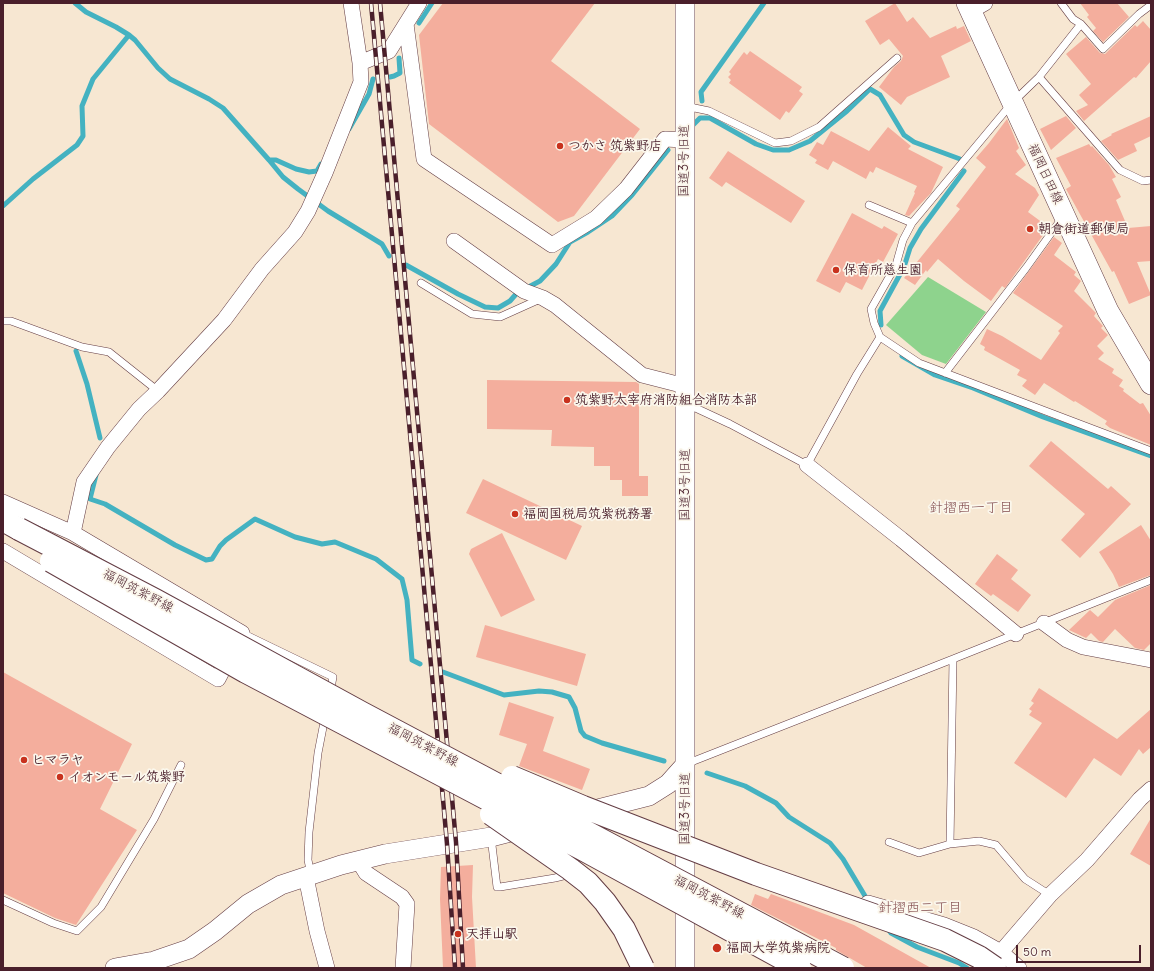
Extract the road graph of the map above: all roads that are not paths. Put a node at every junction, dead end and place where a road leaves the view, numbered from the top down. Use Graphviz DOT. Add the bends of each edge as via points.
graph roads {
  1 [pos="351,3"];
  2 [pos="419,3"];
  3 [pos="684,3"];
  4 [pos="1061,3"];
  5 [pos="1151,5"];
  6 [pos="975,6"];
  7 [pos="406,24"];
  8 [pos="1080,24"];
  9 [pos="897,58"];
  10 [pos="360,63"];
  11 [pos="1040,77"];
  12 [pos="1012,103"];
  13 [pos="685,106"];
  14 [pos="684,140"];
  15 [pos="1151,180"];
  16 [pos="869,205"];
  17 [pos="1064,215"];
  18 [pos="912,223"];
  19 [pos="454,241"];
  20 [pos="421,283"];
  21 [pos="542,298"];
  22 [pos="3,321"];
  23 [pos="880,337"];
  24 [pos="945,373"];
  25 [pos="1151,384"];
  26 [pos="158,391"];
  27 [pos="685,394"];
  28 [pos="1151,451"];
  29 [pos="807,464"];
  30 [pos="3,502"];
  31 [pos="73,534"];
  32 [pos="8,535"];
  33 [pos="1151,580"];
  34 [pos="1044,623"];
  35 [pos="242,633"];
  36 [pos="1016,634"];
  37 [pos="953,659"];
  38 [pos="1151,660"];
  39 [pos="362,713"];
  40 [pos="418,763"];
  41 [pos="181,765"];
  42 [pos="685,765"];
  43 [pos="1151,790"];
  44 [pos="564,818"];
  45 [pos="491,837"];
  46 [pos="685,838"];
  47 [pos="889,842"];
  48 [pos="950,844"];
  49 [pos="358,860"];
  50 [pos="309,876"];
  51 [pos="1050,895"];
  52 [pos="3,900"];
  53 [pos="998,960"];
  54 [pos="115,968"];
  55 [pos="327,968"];
  56 [pos="403,968"];
  57 [pos="643,968"];
  58 [pos="685,968"];
  59 [pos="800,968"];
  60 [pos="843,968"];
  61 [pos="1019,968"];
  1 -- 10 [label="street"];
  2 -- 7 [label="street"];
  3 -- 13 [label="street, 国道3号旧道"];
  4 -- 8 [label="lane"];
  5 -- 8 [label="lane" via="1103,48"];
  6 -- 12 [label="main road, 福岡日田線"];
  7 -- 10 [label="street" via="389,51"];
  7 -- 14 [label="street" via="424,160 552,245 596,218 626,188 665,139"];
  8 -- 11 [label="lane"];
  9 -- 13 [label="lane" via="819,127 791,141 775,143 709,111"];
  10 -- 26 [label="street" via="361,82 308,211 295,232 224,320"];
  11 -- 12 [label="lane"];
  11 -- 15 [label="lane" via="1120,170 1143,181"];
  12 -- 17 [label="main road, 福岡日田線"];
  12 -- 18 [label="lane"];
  13 -- 14 [label="street, 国道3号旧道"];
  14 -- 27 [label="street, 国道3号旧道"];
  16 -- 18 [label="lane"];
  17 -- 24 [label="lane"];
  17 -- 25 [label="main road, 福岡日田線" via="1108,311"];
  18 -- 23 [label="lane" via="902,240 896,265 871,309"];
  19 -- 21 [label="street" via="524,291"];
  20 -- 21 [label="lane" via="472,314 500,317"];
  21 -- 27 [label="street" via="555,305 642,375"];
  22 -- 26 [label="lane" via="11,321 82,347 109,352"];
  23 -- 24 [label="lane" via="919,363"];
  23 -- 29 [label="lane"];
  24 -- 28 [label="lane"];
  26 -- 31 [label="street" via="108,447 84,482"];
  27 -- 29 [label="lane" via="730,424"];
  27 -- 42 [label="street, 国道3号旧道"];
  29 -- 36 [label="street"];
  30 -- 31 [label="street"];
  31 -- 35 [label="street"];
  32 -- 35 [label="street" via="218,679"];
  32 -- 39 [label="main road, 福岡筑紫野線, bridge" via="155,600"];
  32 -- 40 [label="main road, 福岡筑紫野線, bridge" via="246,672"];
  33 -- 34 [label="lane"];
  34 -- 36 [label="lane"];
  34 -- 38 [label="street" via="1067,640 1083,647"];
  35 -- 50 [label="lane" via="333,677 318,753 309,832"];
  36 -- 37 [label="lane"];
  37 -- 42 [label="lane"];
  37 -- 48 [label="lane"];
  39 -- 53 [label="main road, bridge" via="533,787 624,823 756,874 945,940 979,957"];
  39 -- 60 [label="main road, 福岡筑紫野線, bridge"];
  40 -- 57 [label="main road, bridge" via="588,883 624,930"];
  40 -- 59 [label="main road, 福岡筑紫野線, bridge"];
  41 -- 52 [label="lane" via="154,819 102,907 77,931"];
  42 -- 44 [label="street" via="668,784 649,796"];
  42 -- 46 [label="street, 国道3号旧道"];
  43 -- 51 [label="street" via="1140,799 1087,860"];
  44 -- 45 [label="street"];
  44 -- 45 [label="lane" via="577,850 575,859 562,876 497,887"];
  45 -- 49 [label="street"];
  46 -- 53 [label="street" via="849,897 944,925 974,937"];
  46 -- 58 [label="street, 国道3号旧道"];
  47 -- 48 [label="lane" via="919,853"];
  48 -- 51 [label="lane" via="979,841 996,845 1025,879"];
  49 -- 50 [label="street"];
  49 -- 56 [label="street" via="366,873 402,897 407,904"];
  50 -- 54 [label="street" via="281,885 248,904 189,948 154,961"];
  50 -- 55 [label="street" via="317,931"];
  51 -- 53 [label="street"];
  53 -- 61 [label="street"];
}
